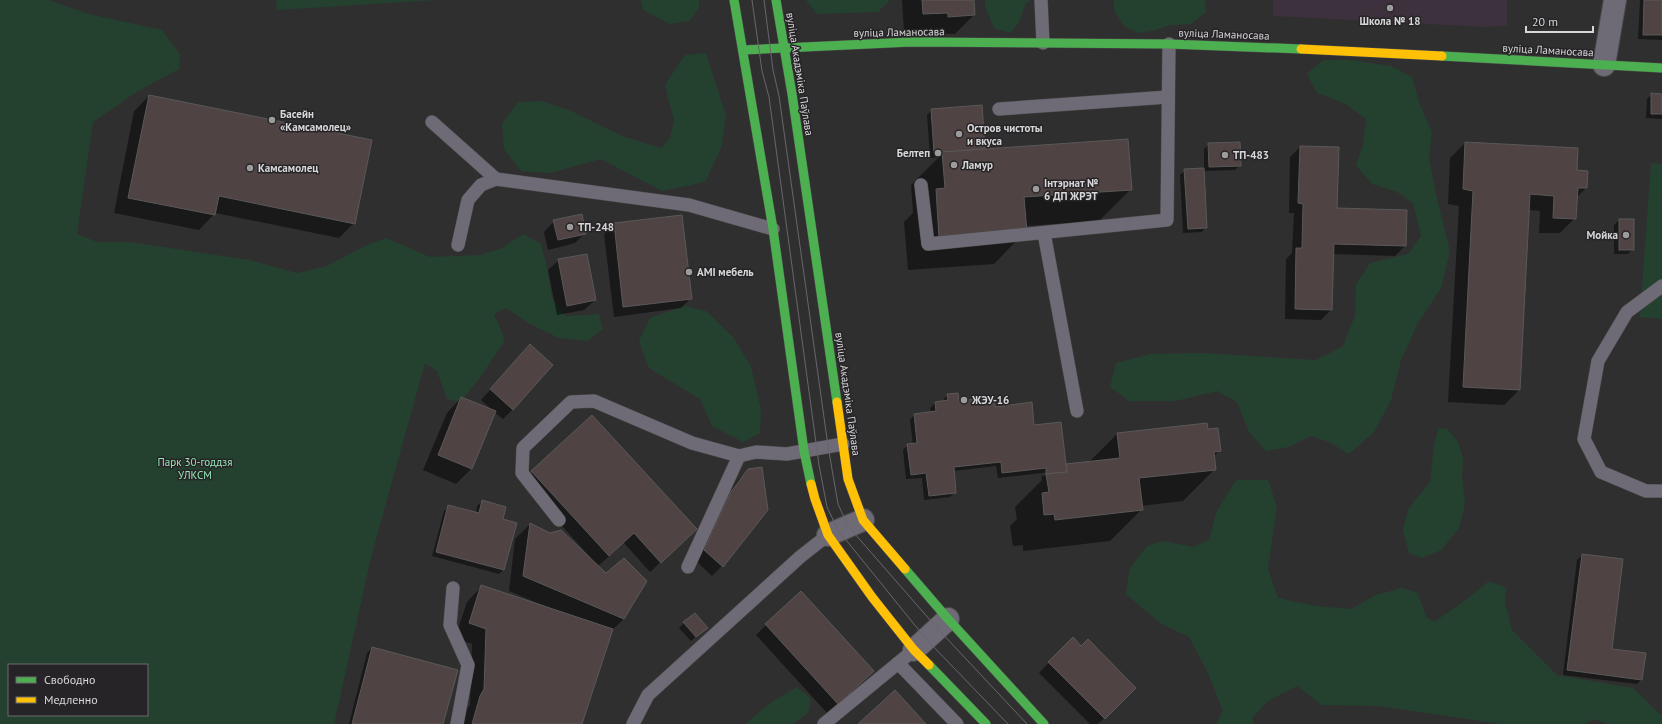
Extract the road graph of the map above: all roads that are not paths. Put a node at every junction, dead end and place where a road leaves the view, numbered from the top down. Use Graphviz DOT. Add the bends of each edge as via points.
graph roads {
  1 [pos="734,0"];
  2 [pos="776,0"];
  3 [pos="1041,0"];
  4 [pos="1615,0"];
  5 [pos="1043,43"];
  6 [pos="1169,44"];
  7 [pos="784,47"];
  8 [pos="743,50"];
  9 [pos="1604,65"];
  10 [pos="1662,68"];
  11 [pos="1168,97"];
  12 [pos="999,109"];
  13 [pos="432,122"];
  14 [pos="496,179"];
  15 [pos="921,185"];
  16 [pos="773,229"];
  17 [pos="1044,233"];
  18 [pos="458,245"];
  19 [pos="1662,286"];
  20 [pos="1076,411"];
  21 [pos="843,444"];
  22 [pos="804,451"];
  23 [pos="739,456"];
  24 [pos="1662,491"];
  25 [pos="559,520"];
  26 [pos="863,520"];
  27 [pos="828,535"];
  28 [pos="688,567"];
  29 [pos="453,588"];
  30 [pos="948,620"];
  31 [pos="906,656"];
  32 [pos="457,724"];
  33 [pos="633,724"];
  34 [pos="824,724"];
  35 [pos="957,724"];
  36 [pos="986,724"];
  37 [pos="1044,724"];
  1 -- 8 [label="main road"];
  2 -- 7 [label="main road, вуліца Акадэміка Паўлава"];
  3 -- 5 [label="lane"];
  4 -- 9 [label="street"];
  5 -- 6 [label="main road, вуліца Ламаносава"];
  5 -- 7 [label="main road, вуліца Ламаносава" via="911,42"];
  6 -- 9 [label="main road, вуліца Ламаносава" via="1252,46"];
  6 -- 11 [label="lane"];
  7 -- 8 [label="main road, вуліца Ламаносава"];
  7 -- 21 [label="main road, вуліца Акадэміка Паўлава"];
  8 -- 16 [label="main road"];
  9 -- 10 [label="main road, вуліца Ламаносава"];
  11 -- 12 [label="lane"];
  11 -- 17 [label="lane" via="1168,220"];
  13 -- 14 [label="lane"];
  14 -- 16 [label="lane" via="689,205"];
  14 -- 18 [label="lane" via="480,185 468,200"];
  15 -- 17 [label="lane" via="928,244"];
  16 -- 22 [label="main road"];
  17 -- 20 [label="lane"];
  19 -- 24 [label="lane" via="1627,312 1598,361 1584,438 1601,472 1646,491"];
  21 -- 22 [label="lane"];
  21 -- 26 [label="main road, вуліца Акадэміка Паўлава" via="848,479"];
  22 -- 23 [label="lane" via="787,454 756,452"];
  22 -- 27 [label="main road" via="815,499"];
  23 -- 25 [label="lane" via="692,443 594,401 571,402 523,448 522,473"];
  23 -- 28 [label="lane"];
  26 -- 27 [label="street"];
  26 -- 30 [label="main road, вуліца Акадэміка Паўлава"];
  27 -- 31 [label="main road" via="872,597"];
  27 -- 33 [label="lane" via="800,557 648,694"];
  29 -- 32 [label="lane" via="450,625 468,666"];
  30 -- 31 [label="street"];
  30 -- 37 [label="main road, вуліца Акадэміка Паўлава"];
  31 -- 34 [label="lane"];
  31 -- 35 [label="lane"];
  31 -- 36 [label="main road"];
}
